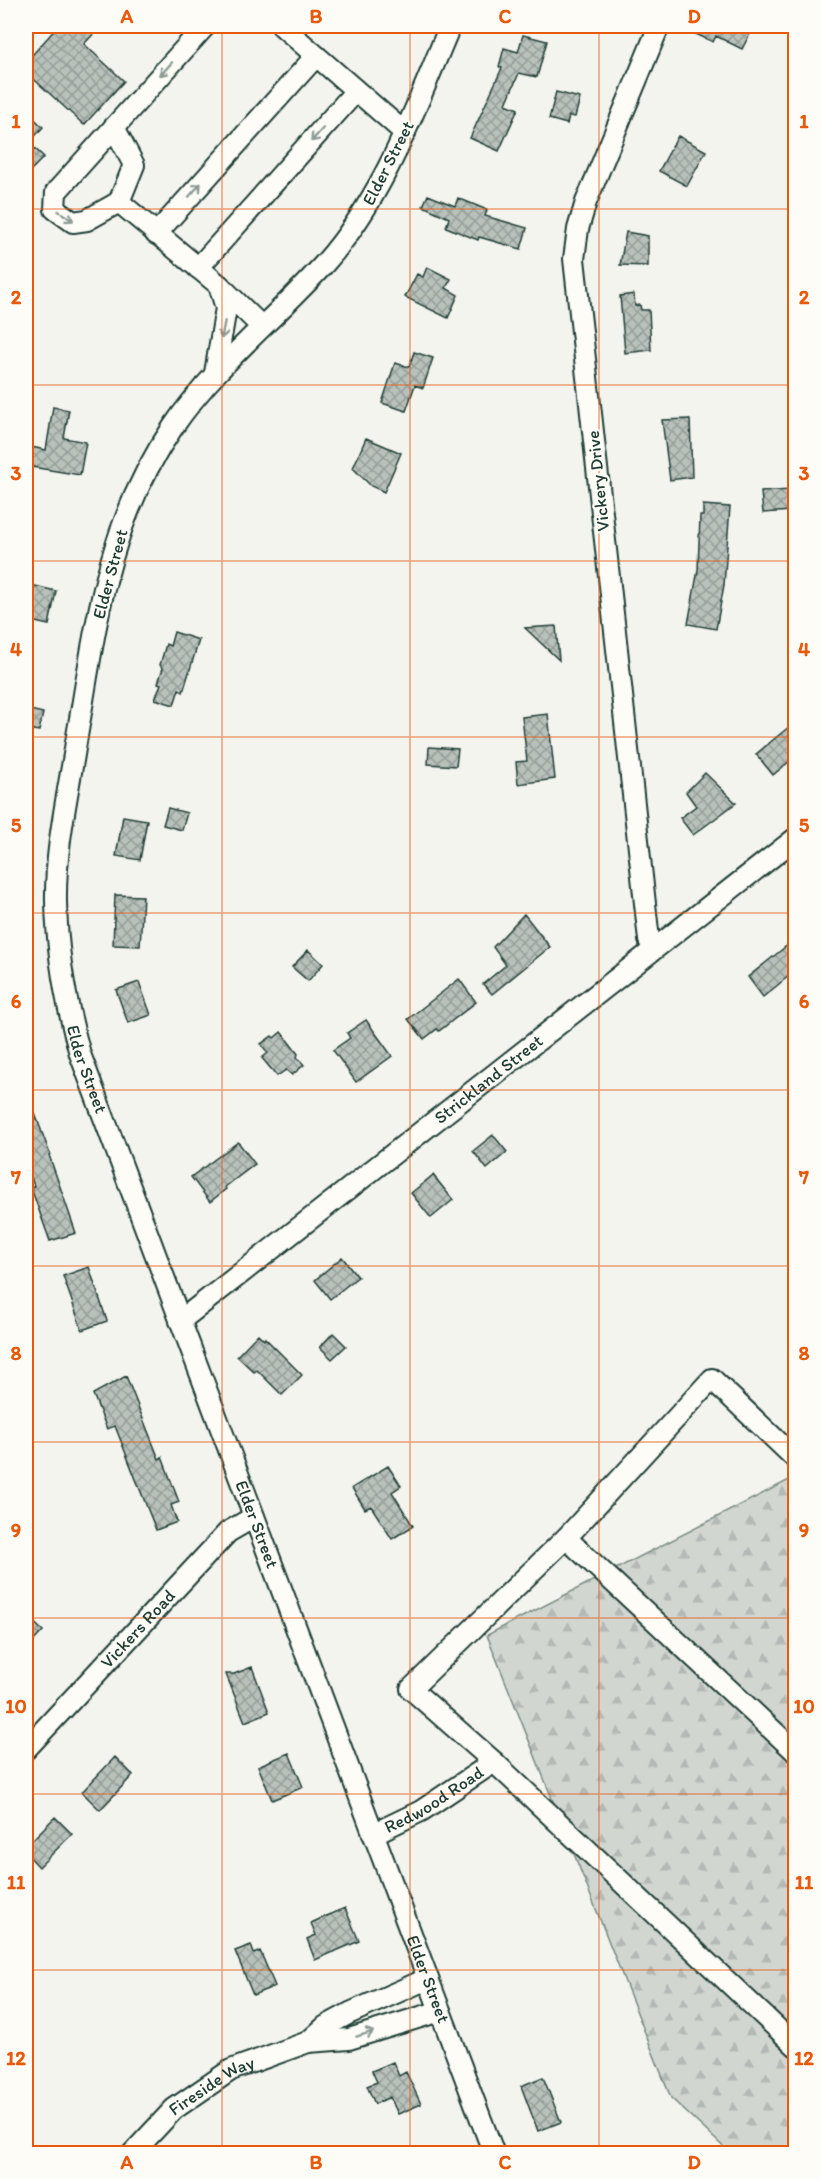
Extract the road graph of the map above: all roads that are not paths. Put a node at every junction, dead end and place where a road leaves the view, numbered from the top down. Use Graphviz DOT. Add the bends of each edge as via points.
graph roads {
  1 [pos="206,26"];
  2 [pos="282,26"];
  3 [pos="450,26"];
  4 [pos="659,26"];
  5 [pos="316,56"];
  6 [pos="356,91"];
  7 [pos="114,127"];
  8 [pos="405,133"];
  9 [pos="119,202"];
  10 [pos="156,234"];
  11 [pos="198,268"];
  12 [pos="219,285"];
  13 [pos="261,326"];
  14 [pos="214,375"];
  15 [pos="795,838"];
  16 [pos="653,949"];
  17 [pos="180,1321"];
  18 [pos="795,1459"];
  19 [pos="254,1517"];
  20 [pos="566,1538"];
  21 [pos="26,1749"];
  22 [pos="795,1752"];
  23 [pos="494,1762"];
  24 [pos="373,1834"];
  25 [pos="427,1979"];
  26 [pos="440,2011"];
  27 [pos="308,2043"];
  28 [pos="795,2046"];
  29 [pos="132,2154"];
  30 [pos="494,2154"];
  1 -- 7 [label="street, one-way"];
  2 -- 5 [label="street"];
  3 -- 8 [label="street, Elder Street"];
  4 -- 16 [label="street, Vickery Drive" via="586,202 574,259 647,928"];
  5 -- 6 [label="street"];
  10 -- 5 [label="street, one-way"];
  6 -- 8 [label="street"];
  6 -- 11 [label="street, one-way"];
  7 -- 9 [label="street" via="134,165"];
  7 -- 9 [label="street, one-way" via="56,192 55,209 73,222 87,220"];
  8 -- 13 [label="street, Elder Street" via="378,188 354,225 325,263"];
  9 -- 10 [label="street"];
  10 -- 11 [label="street"];
  11 -- 12 [label="street"];
  12 -- 13 [label="street"];
  12 -- 14 [label="street, one-way" via="226,308"];
  13 -- 14 [label="street, Elder Street"];
  14 -- 17 [label="street, Elder Street" via="173,426 152,461 115,543 102,591 59,845 56,901 62,976 80,1054"];
  15 -- 16 [label="street, Strickland Street"];
  16 -- 17 [label="street, Strickland Street"];
  17 -- 19 [label="street, Elder Street"];
  18 -- 20 [label="street" via="712,1379"];
  19 -- 21 [label="street, Vickers Road" via="228,1532"];
  19 -- 24 [label="street, Elder Street"];
  20 -- 22 [label="street"];
  20 -- 23 [label="street" via="411,1689"];
  23 -- 24 [label="street, Redwood Road" via="421,1811"];
  23 -- 28 [label="street"];
  24 -- 25 [label="street, Elder Street"];
  25 -- 26 [label="street, Elder Street"];
  25 -- 27 [label="street, Fireside Way" via="350,2013 326,2026"];
  27 -- 26 [label="street, Fireside Way, one-way" via="349,2039"];
  26 -- 30 [label="street, Elder Street"];
  27 -- 29 [label="street, Fireside Way" via="231,2070 174,2109"];
}
